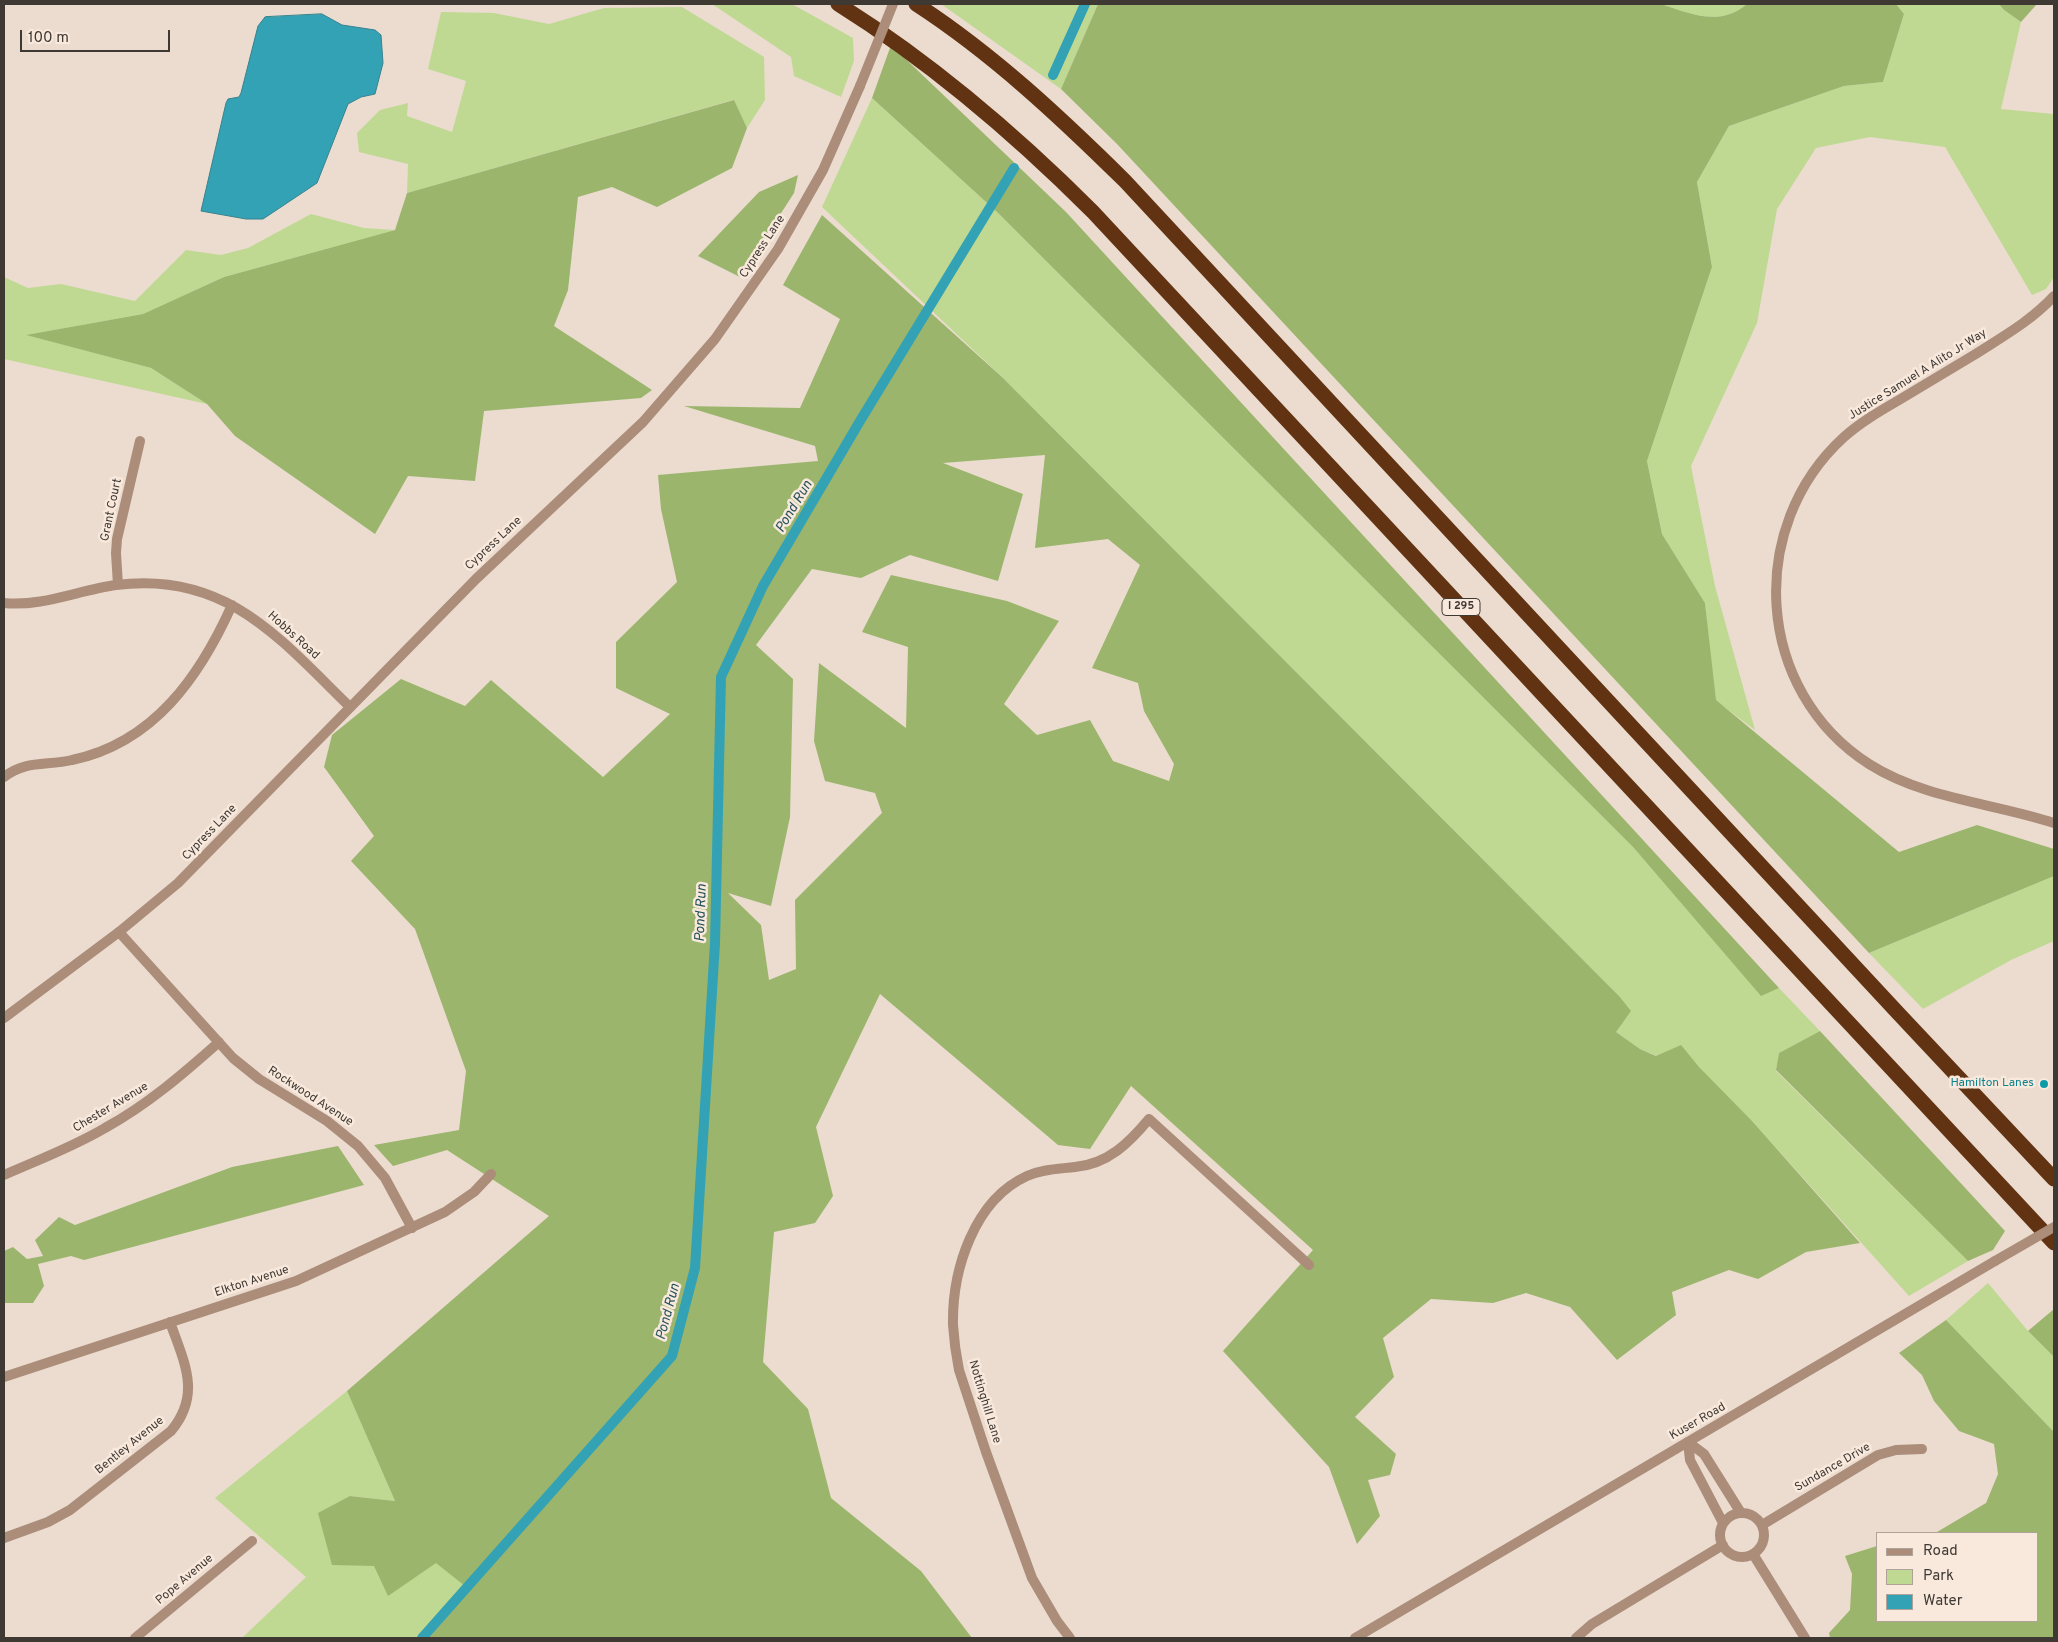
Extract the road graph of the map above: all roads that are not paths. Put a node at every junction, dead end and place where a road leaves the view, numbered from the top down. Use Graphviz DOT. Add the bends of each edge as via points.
graph roads {
  1 [pos="838,4"];
  2 [pos="893,4"];
  3 [pos="916,4"];
  4 [pos="2054,296"];
  5 [pos="140,441"];
  6 [pos="118,585"];
  7 [pos="4,603"];
  8 [pos="232,605"];
  9 [pos="350,707"];
  10 [pos="4,777"];
  11 [pos="2054,823"];
  12 [pos="119,932"];
  13 [pos="4,1018"];
  14 [pos="218,1042"];
  15 [pos="491,1174"];
  16 [pos="4,1175"];
  17 [pos="2054,1179"];
  18 [pos="2054,1227"];
  19 [pos="412,1228"];
  20 [pos="2054,1243"];
  21 [pos="1309,1265"];
  22 [pos="170,1322"];
  23 [pos="4,1377"];
  24 [pos="1688,1442"];
  25 [pos="1922,1449"];
  26 [pos="1741,1513"];
  27 [pos="1724,1523"];
  28 [pos="1762,1524"];
  29 [pos="4,1538"];
  30 [pos="252,1541"];
  31 [pos="1723,1545"];
  32 [pos="1753,1554"];
  33 [pos="135,1638"];
  34 [pos="1070,1638"];
  35 [pos="1355,1638"];
  36 [pos="1576,1638"];
  37 [pos="1805,1638"];
  1 -- 20 [label="highway, I 295" via="969,97 1094,212"];
  2 -- 9 [label="street, Cypress Lane, bridge" via="823,170 797,218 709,346 643,422 476,578"];
  3 -- 17 [label="highway" via="1014,78 1125,181"];
  4 -- 11 [label="street, Justice Samuel A Alito Jr Way" via="2014,330 1862,424 1829,452 1791,513 1779,554 1776,579 1779,626 1790,667 1821,720 1851,751 1890,776 1914,786"];
  5 -- 6 [label="street, Grant Court" via="117,539"];
  6 -- 7 [label="street, Hobbs Road" via="44,601"];
  6 -- 8 [label="street, Hobbs Road" via="183,588"];
  8 -- 9 [label="street, Hobbs Road" via="268,628"];
  8 -- 10 [label="street" via="196,673 180,695 151,723 116,746 72,760 27,765"];
  9 -- 12 [label="street, Cypress Lane" via="178,883"];
  12 -- 13 [label="street, Cypress Lane"];
  12 -- 14 [label="street, Rockwood Avenue"];
  14 -- 16 [label="street, Chester Avenue" via="175,1081 134,1111 76,1144"];
  14 -- 19 [label="street, Rockwood Avenue" via="258,1079 327,1121 358,1146 385,1178"];
  15 -- 19 [label="street, Elkton Avenue" via="462,1202"];
  18 -- 24 [label="street, Kuser Road, bridge"];
  19 -- 22 [label="street, Elkton Avenue" via="296,1281"];
  21 -- 34 [label="street, Nottinghill Lane" via="1149,1119 1132,1140 1106,1158 1028,1176 1000,1194 989,1207 968,1246 957,1283 953,1325 955,1349 959,1370 1023,1555 1044,1600"];
  22 -- 23 [label="street, Elkton Avenue"];
  22 -- 29 [label="street, Bentley Avenue" via="187,1372 189,1389 188,1402 178,1422 70,1510"];
  24 -- 26 [label="street" via="1704,1454"];
  24 -- 27 [label="street" via="1690,1460"];
  24 -- 35 [label="street, Kuser Road"];
  25 -- 28 [label="street, Sundance Drive" via="1896,1450 1878,1455"];
  26 -- 27 [label="street"];
  26 -- 28 [label="street" via="1753,1516"];
  27 -- 31 [label="street" via="1720,1534"];
  28 -- 32 [label="street" via="1762,1543"];
  30 -- 33 [label="street, Pope Avenue"];
  31 -- 32 [label="street" via="1736,1556"];
  31 -- 36 [label="street" via="1592,1624"];
  32 -- 37 [label="street"];
}
